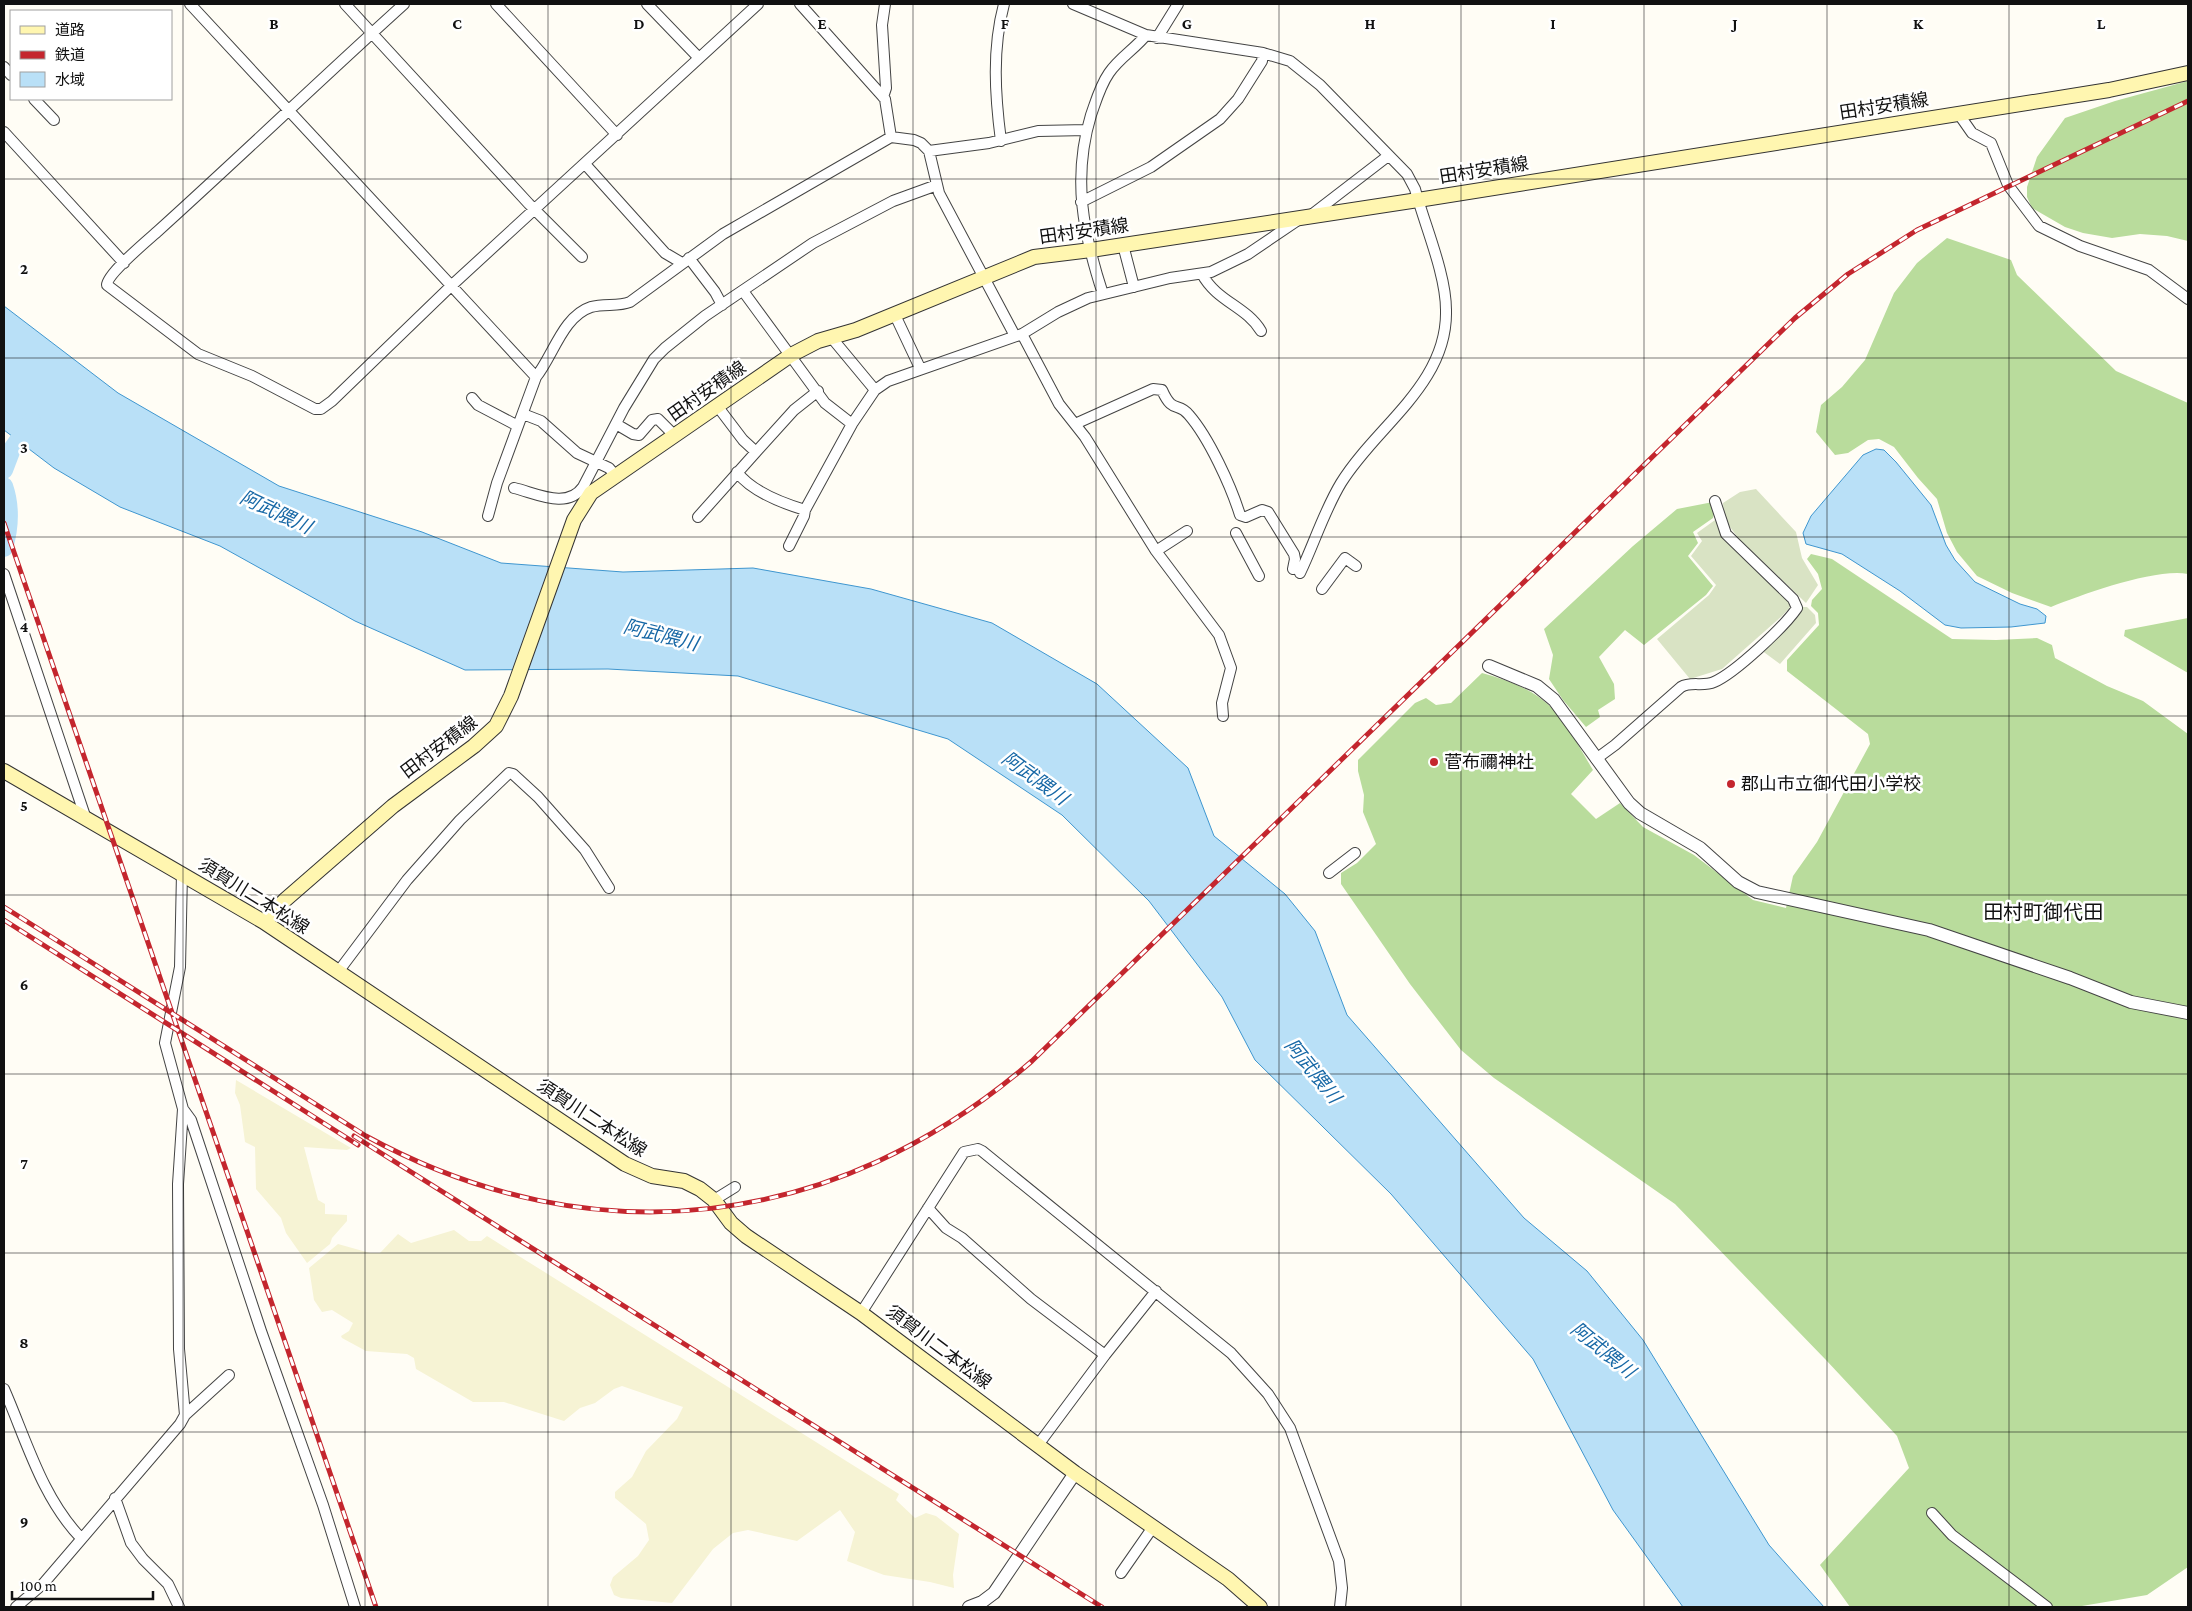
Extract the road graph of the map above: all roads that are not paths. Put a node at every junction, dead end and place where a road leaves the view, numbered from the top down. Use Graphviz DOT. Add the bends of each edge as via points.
graph roads {
  1 [pos="190,4"];
  2 [pos="345,4"];
  3 [pos="404,4"];
  4 [pos="496,4"];
  5 [pos="647,4"];
  6 [pos="758,4"];
  7 [pos="800,4"];
  8 [pos="886,4"];
  9 [pos="1004,4"];
  10 [pos="1073,4"];
  11 [pos="1178,4"];
  12 [pos="372,33"];
  13 [pos="1146,35"];
  14 [pos="1156,38"];
  15 [pos="1263,53"];
  16 [pos="699,58"];
  17 [pos="2188,73"];
  18 [pos="883,97"];
  19 [pos="35,100"];
  20 [pos="288,110"];
  21 [pos="1958,113"];
  22 [pos="54,120"];
  23 [pos="1087,130"];
  24 [pos="4,132"];
  25 [pos="617,136"];
  26 [pos="891,137"];
  27 [pos="1001,141"];
  28 [pos="930,151"];
  29 [pos="1388,156"];
  30 [pos="585,164"];
  31 [pos="937,185"];
  32 [pos="1418,200"];
  33 [pos="1081,202"];
  34 [pos="536,210"];
  35 [pos="1305,217"];
  36 [pos="1124,245"];
  37 [pos="1091,250"];
  38 [pos="582,257"];
  39 [pos="686,261"];
  40 [pos="124,263"];
  41 [pos="1202,274"];
  42 [pos="982,278"];
  43 [pos="452,286"];
  44 [pos="1134,287"];
  45 [pos="743,291"];
  46 [pos="1103,294"];
  47 [pos="2188,299"];
  48 [pos="722,305"];
  49 [pos="895,315"];
  50 [pos="1261,331"];
  51 [pos="1018,335"];
  52 [pos="831,337"];
  53 [pos="791,355"];
  54 [pos="920,368"];
  55 [pos="536,377"];
  56 [pos="875,390"];
  57 [pos="818,391"];
  58 [pos="472,398"];
  59 [pos="718,407"];
  60 [pos="522,414"];
  61 [pos="616,424"];
  62 [pos="852,424"];
  63 [pos="1075,424"];
  64 [pos="518,426"];
  65 [pos="675,436"];
  66 [pos="756,452"];
  67 [pos="596,462"];
  68 [pos="737,472"];
  69 [pos="615,475"];
  70 [pos="514,488"];
  71 [pos="1715,501"];
  72 [pos="805,510"];
  73 [pos="488,516"];
  74 [pos="698,517"];
  75 [pos="1187,531"];
  76 [pos="1236,533"];
  77 [pos="789,546"];
  78 [pos="1156,551"];
  79 [pos="1356,566"];
  80 [pos="4,574"];
  81 [pos="1259,576"];
  82 [pos="1322,588"];
  83 [pos="1490,666"];
  84 [pos="1223,716"];
  85 [pos="1596,759"];
  86 [pos="4,771"];
  87 [pos="86,819"];
  88 [pos="1354,854"];
  89 [pos="182,873"];
  90 [pos="1329,873"];
  91 [pos="609,888"];
  92 [pos="264,922"];
  93 [pos="338,972"];
  94 [pos="2188,1013"];
  95 [pos="183,1109"];
  96 [pos="735,1187"];
  97 [pos="714,1200"];
  98 [pos="928,1208"];
  99 [pos="1156,1291"];
  100 [pos="861,1312"];
  101 [pos="1105,1355"];
  102 [pos="229,1375"];
  103 [pos="4,1389"];
  104 [pos="184,1415"];
  105 [pos="1038,1445"];
  106 [pos="1075,1473"];
  107 [pos="115,1498"];
  108 [pos="1932,1513"];
  109 [pos="1153,1527"];
  110 [pos="81,1538"];
  111 [pos="1121,1572"];
  112 [pos="975,1606"];
  113 [pos="16,1607"];
  114 [pos="179,1607"];
  115 [pos="354,1607"];
  116 [pos="1260,1607"];
  117 [pos="1340,1607"];
  118 [pos="2046,1607"];
  1 -- 20 [label="street"];
  2 -- 12 [label="street"];
  3 -- 12 [label="street"];
  4 -- 25 [label="street"];
  5 -- 16 [label="street"];
  6 -- 16 [label="street"];
  7 -- 18 [label="street"];
  8 -- 18 [label="street" via="882,25 886,88"];
  9 -- 27 [label="street" via="996,50 994,93"];
  10 -- 13 [label="street"];
  11 -- 14 [label="street"];
  12 -- 20 [label="street"];
  12 -- 34 [label="street"];
  13 -- 14 [label="street"];
  13 -- 23 [label="street" via="1108,74 1098,92"];
  14 -- 15 [label="street"];
  15 -- 29 [label="street" via="1290,61 1306,72"];
  15 -- 33 [label="street" via="1262,61 1238,99 1220,119 1151,167"];
  16 -- 25 [label="street"];
  17 -- 21 [label="main road, 田村安積線" via="2109,90"];
  18 -- 26 [label="street" via="888,106"];
  19 -- 22 [label="street"];
  20 -- 40 [label="street"];
  20 -- 43 [label="street"];
  21 -- 32 [label="main road, 田村安積線"];
  21 -- 47 [label="street" via="1972,133 1991,143 2008,185 2039,226 2080,246 2148,270"];
  23 -- 27 [label="street" via="1038,131"];
  23 -- 33 [label="street" via="1080,167"];
  24 -- 40 [label="street"];
  25 -- 30 [label="street"];
  26 -- 28 [label="street" via="914,140"];
  26 -- 39 [label="street" via="735,226"];
  27 -- 28 [label="street"];
  28 -- 31 [label="street"];
  29 -- 32 [label="street" via="1407,174"];
  29 -- 35 [label="street"];
  30 -- 34 [label="street"];
  30 -- 39 [label="street" via="666,253"];
  31 -- 42 [label="street"];
  31 -- 45 [label="street" via="893,202 822,237"];
  32 -- 35 [label="main road, 田村安積線"];
  32 -- 63 [label="street" via="1446,302 1440,355 1427,377 1341,483 1297,571 1294,554 1268,512 1262,510 1246,517 1240,515 1211,449 1188,413 1170,405 1162,390 1153,389"];
  33 -- 37 [label="street"];
  34 -- 38 [label="street"];
  34 -- 43 [label="street"];
  35 -- 36 [label="main road, 田村安積線"];
  35 -- 41 [label="street" via="1248,254"];
  36 -- 37 [label="main road, 田村安積線"];
  36 -- 44 [label="street"];
  37 -- 42 [label="main road, 田村安積線" via="1034,256"];
  37 -- 46 [label="street"];
  39 -- 48 [label="street"];
  39 -- 55 [label="street" via="630,302 591,307 576,316"];
  40 -- 43 [label="street" via="110,277 107,285 140,311 198,354 258,379 315,409 321,409 332,401"];
  41 -- 44 [label="street"];
  41 -- 50 [label="street" via="1216,294 1242,311"];
  42 -- 49 [label="main road, 田村安積線"];
  42 -- 51 [label="street"];
  43 -- 55 [label="street"];
  44 -- 46 [label="street"];
  45 -- 48 [label="street"];
  45 -- 53 [label="street"];
  46 -- 51 [label="street" via="1070,306"];
  48 -- 61 [label="street" via="654,359"];
  49 -- 52 [label="main road, 田村安積線"];
  49 -- 54 [label="street"];
  51 -- 54 [label="street"];
  51 -- 63 [label="street" via="1059,404"];
  52 -- 53 [label="main road, 田村安積線"];
  52 -- 56 [label="street"];
  53 -- 57 [label="street"];
  53 -- 59 [label="main road, 田村安積線"];
  54 -- 56 [label="street"];
  55 -- 60 [label="street"];
  56 -- 62 [label="street"];
  57 -- 62 [label="street" via="825,402"];
  57 -- 66 [label="street" via="794,410"];
  58 -- 64 [label="street" via="478,405"];
  59 -- 65 [label="main road, 田村安積線"];
  59 -- 66 [label="street"];
  60 -- 64 [label="street"];
  60 -- 67 [label="street" via="541,421 574,451"];
  61 -- 65 [label="street" via="638,435 652,420 658,419"];
  61 -- 67 [label="street"];
  62 -- 72 [label="street"];
  63 -- 78 [label="street"];
  64 -- 73 [label="street"];
  65 -- 69 [label="main road, 田村安積線"];
  66 -- 68 [label="street"];
  67 -- 69 [label="street" via="610,468"];
  67 -- 70 [label="street" via="579,492 568,499"];
  68 -- 72 [label="street" via="753,487"];
  68 -- 74 [label="street"];
  69 -- 92 [label="main road, 田村安積線" via="594,490 574,520 501,718 488,734 393,806"];
  71 -- 85 [label="street" via="1726,534 1793,598 1797,608 1775,632 1724,676 1710,684 1680,687"];
  72 -- 77 [label="street"];
  75 -- 78 [label="street"];
  76 -- 81 [label="street"];
  78 -- 84 [label="street" via="1222,643 1231,668 1222,702"];
  79 -- 82 [label="street" via="1345,558"];
  80 -- 87 [label="street"];
  83 -- 85 [label="street" via="1537,686 1554,700"];
  85 -- 94 [label="street" via="1640,813 1700,848 1747,888 1929,930 2130,1002"];
  86 -- 87 [label="main road, 須賀川二本松線"];
  87 -- 89 [label="main road, 須賀川二本松線"];
  88 -- 90 [label="street"];
  89 -- 92 [label="main road, 須賀川二本松線"];
  89 -- 95 [label="street" via="180,972 165,1042"];
  91 -- 93 [label="street" via="582,846 538,796 509,773 460,820 407,880"];
  92 -- 93 [label="main road, 須賀川二本松線"];
  93 -- 97 [label="main road, 須賀川二本松線" via="625,1164 658,1178 684,1181"];
  95 -- 104 [label="street" via="178,1194 179,1349"];
  95 -- 115 [label="street" via="191,1120 201,1148 261,1331 323,1504"];
  96 -- 97 [label="street"];
  97 -- 100 [label="main road, 須賀川二本松線" via="731,1224 746,1236"];
  98 -- 99 [label="street" via="964,1152 978,1149"];
  98 -- 100 [label="street"];
  98 -- 101 [label="street" via="946,1228 962,1238 1031,1299"];
  99 -- 101 [label="street"];
  99 -- 117 [label="street" via="1231,1353 1268,1394 1290,1428 1339,1561"];
  100 -- 105 [label="main road, 須賀川二本松線"];
  101 -- 105 [label="street"];
  102 -- 104 [label="street"];
  103 -- 110 [label="street" via="52,1498 66,1522"];
  104 -- 107 [label="street"];
  105 -- 106 [label="main road, 須賀川二本松線"];
  106 -- 109 [label="main road, 須賀川二本松線"];
  106 -- 112 [label="street" via="994,1593"];
  107 -- 110 [label="street"];
  107 -- 114 [label="street" via="131,1543 168,1584"];
  108 -- 118 [label="street" via="1952,1535"];
  109 -- 111 [label="street"];
  109 -- 116 [label="main road, 須賀川二本松線"];
  110 -- 113 [label="street" via="43,1584"];
}
